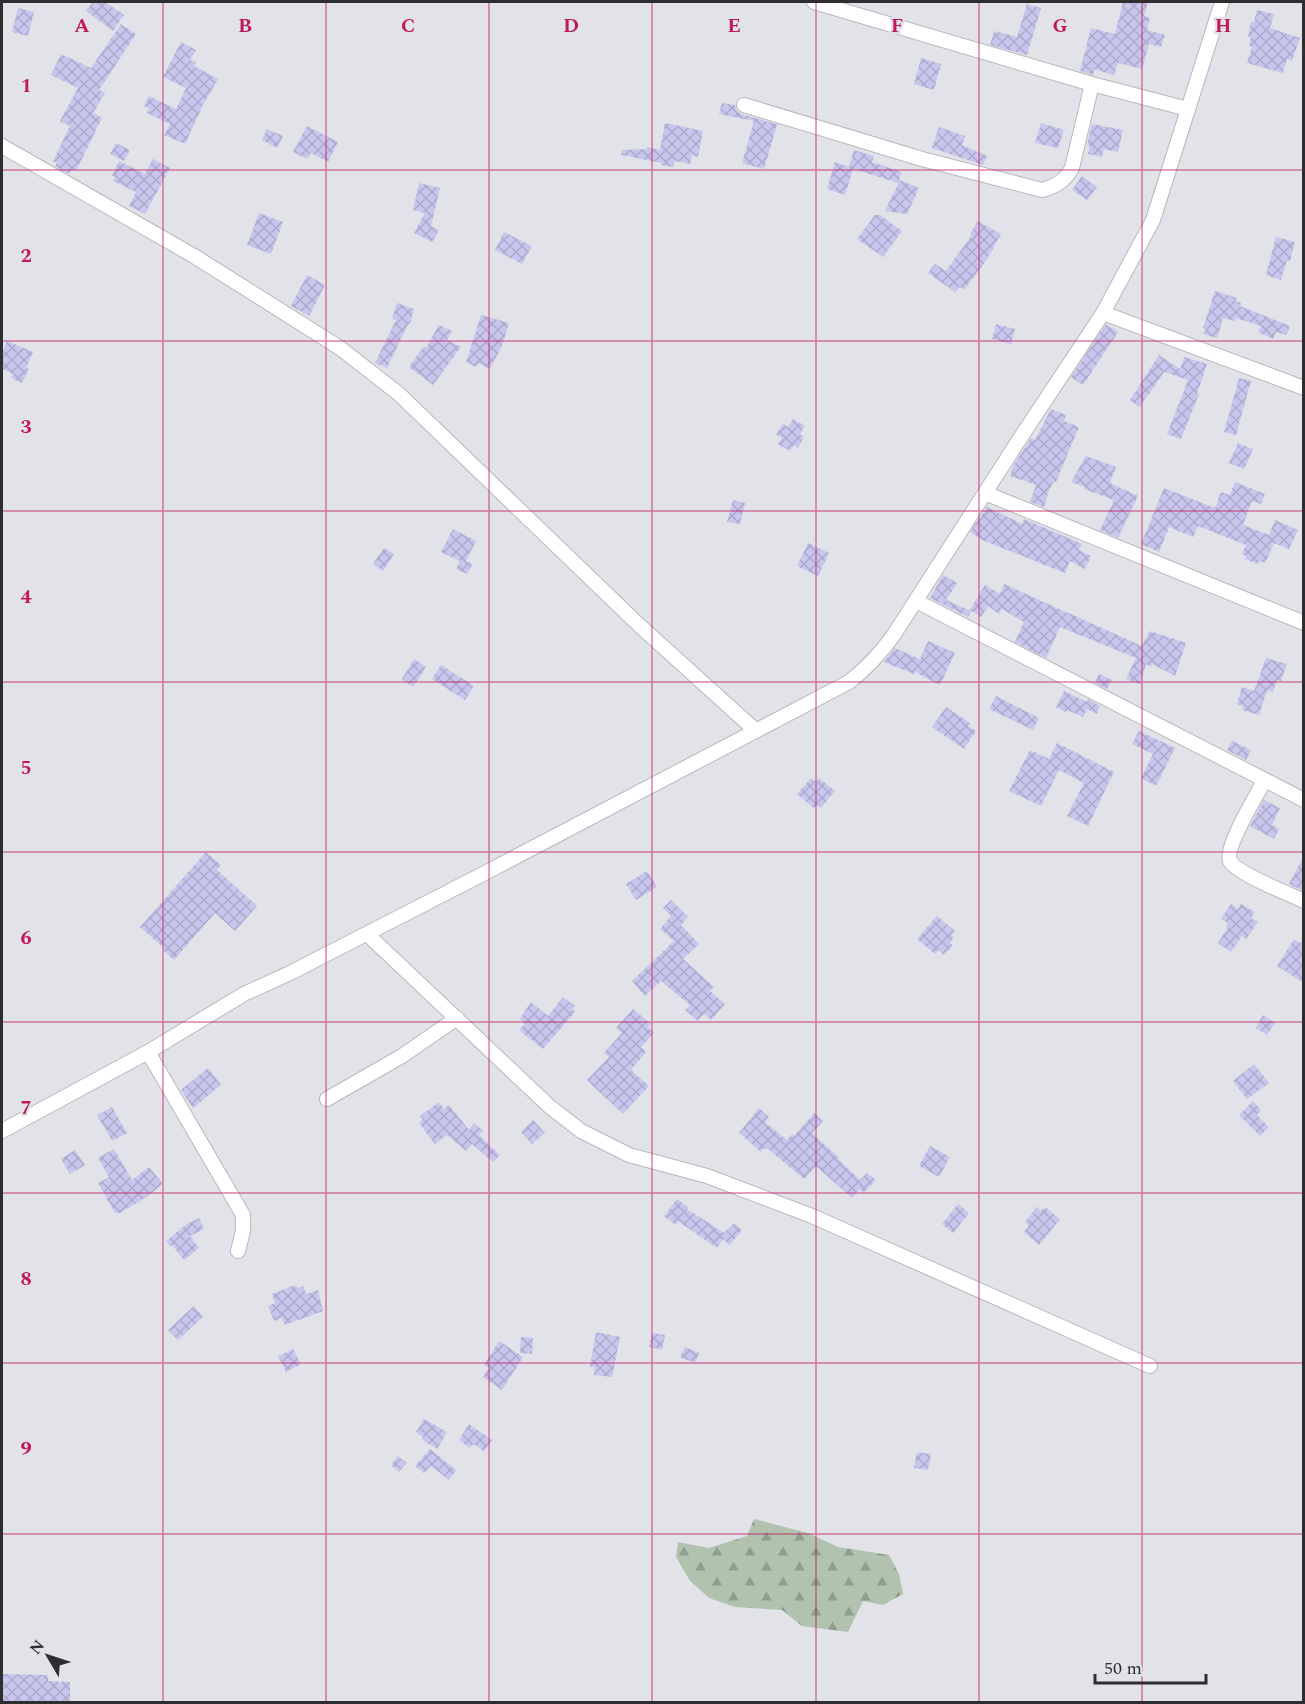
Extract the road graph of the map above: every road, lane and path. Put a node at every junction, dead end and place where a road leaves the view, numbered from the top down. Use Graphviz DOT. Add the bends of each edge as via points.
graph roads {
  1 [pos="814,2"];
  2 [pos="1222,2"];
  3 [pos="1092,84"];
  4 [pos="744,105"];
  5 [pos="1188,109"];
  6 [pos="2,147"];
  7 [pos="1103,313"];
  8 [pos="1304,388"];
  9 [pos="985,493"];
  10 [pos="916,601"];
  11 [pos="1304,623"];
  12 [pos="755,730"];
  13 [pos="1264,781"];
  14 [pos="1304,800"];
  15 [pos="1304,901"];
  16 [pos="367,934"];
  17 [pos="457,1018"];
  18 [pos="148,1052"];
  19 [pos="327,1099"];
  20 [pos="2,1131"];
  21 [pos="238,1251"];
  22 [pos="1150,1366"];
  1 -- 3 [label="street"];
  2 -- 5 [label="street"];
  3 -- 4 [label="street" via="1072,168 1055,186 1042,190 922,159"];
  3 -- 5 [label="street"];
  5 -- 7 [label="street" via="1153,220"];
  6 -- 12 [label="street" via="194,256 340,348 399,394 640,626"];
  7 -- 8 [label="street"];
  7 -- 9 [label="street"];
  9 -- 10 [label="street"];
  9 -- 11 [label="street"];
  10 -- 12 [label="street" via="865,670"];
  10 -- 13 [label="street"];
  12 -- 16 [label="street"];
  13 -- 14 [label="street"];
  13 -- 15 [label="street" via="1230,846 1230,860 1256,879"];
  16 -- 17 [label="street"];
  16 -- 18 [label="street" via="244,994"];
  17 -- 19 [label="street" via="402,1056"];
  17 -- 22 [label="street" via="580,1131 629,1155 707,1176 812,1216"];
  18 -- 20 [label="street"];
  18 -- 21 [label="street" via="243,1215"];
}
